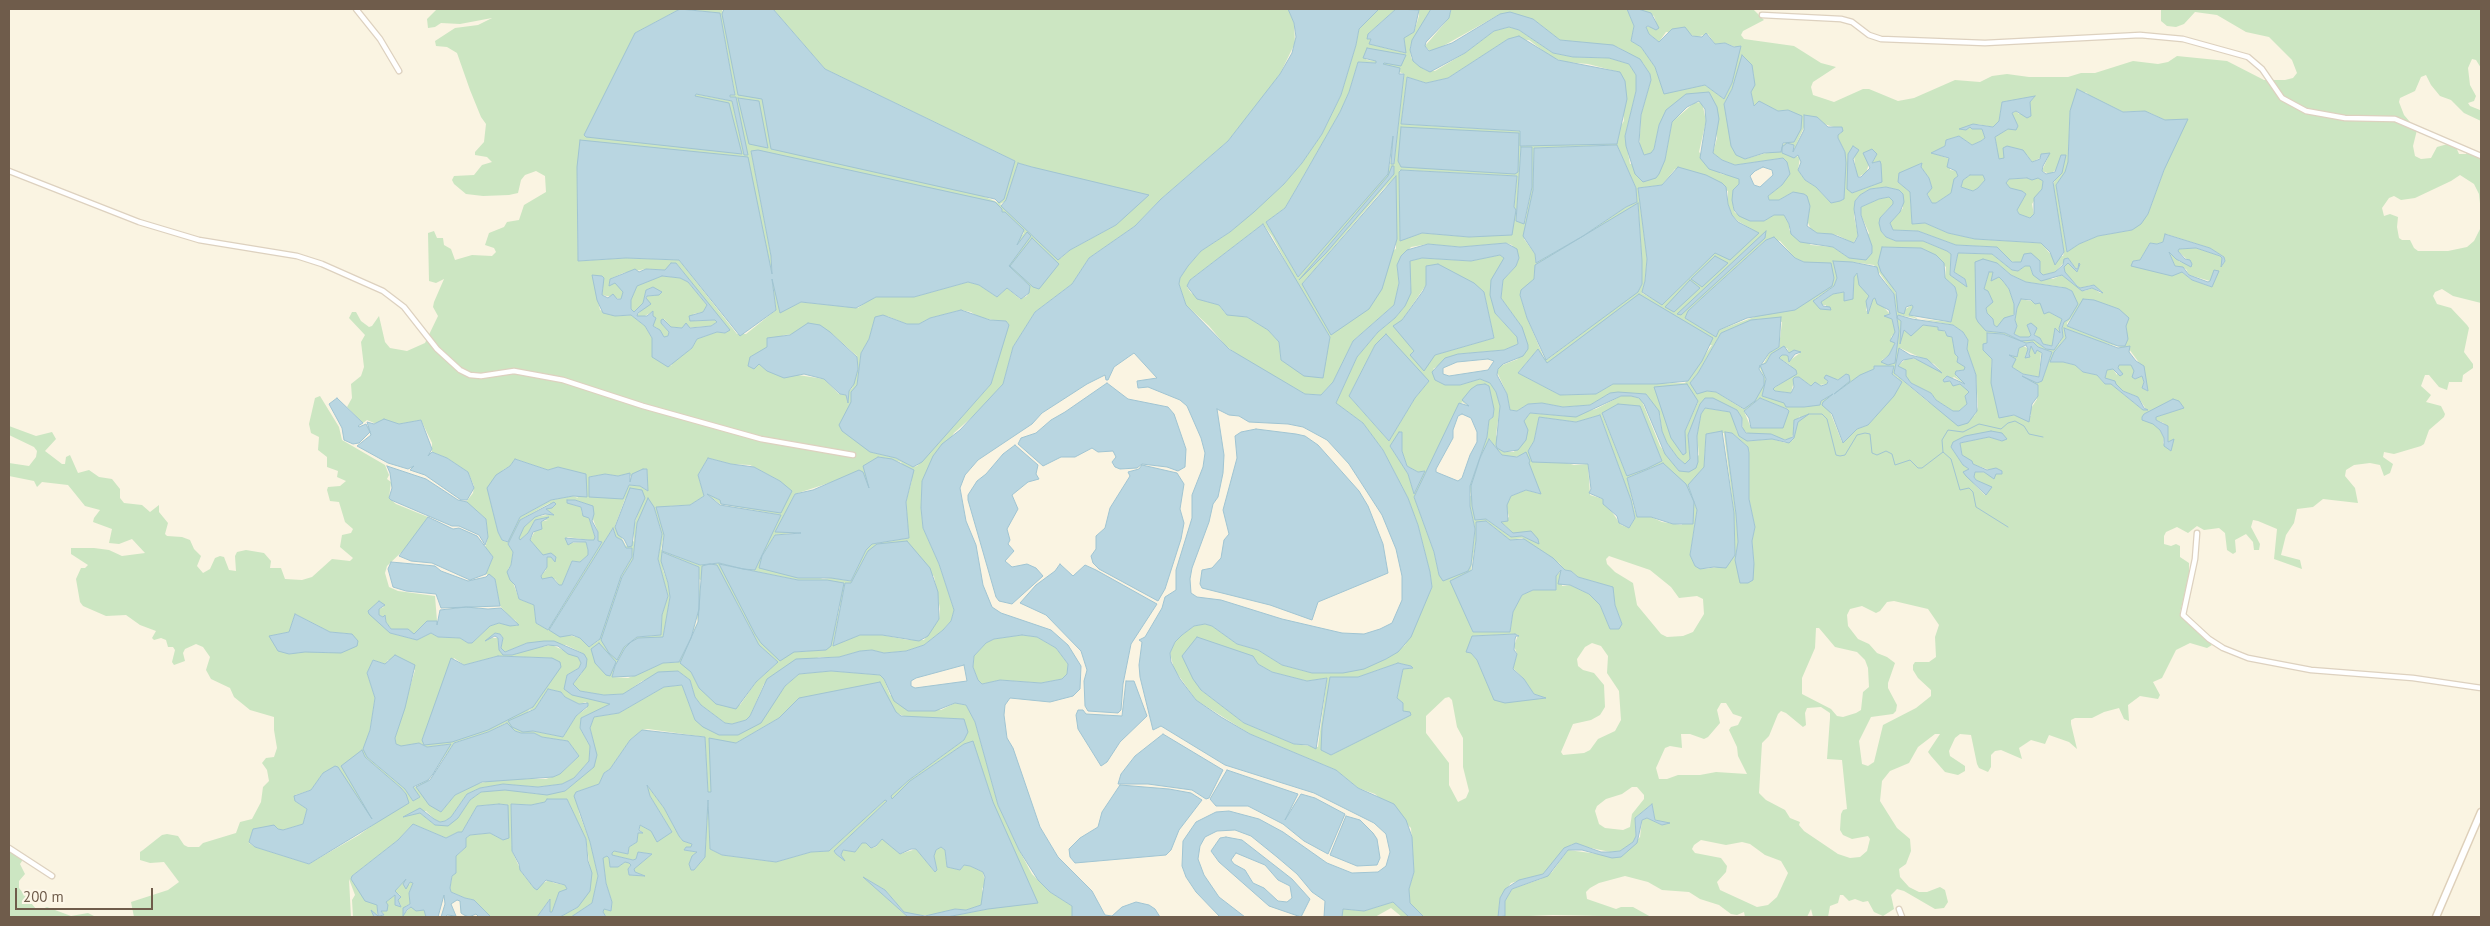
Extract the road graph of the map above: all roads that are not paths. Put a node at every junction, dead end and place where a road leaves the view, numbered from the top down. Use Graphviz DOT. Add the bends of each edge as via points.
graph roads {
  1 [pos="356,9"];
  2 [pos="1762,14"];
  3 [pos="399,71"];
  4 [pos="2481,156"];
  5 [pos="9,171"];
  6 [pos="853,454"];
  7 [pos="2197,533"];
  8 [pos="2481,688"];
  9 [pos="2481,812"];
  10 [pos="9,848"];
  11 [pos="52,876"];
  12 [pos="1899,909"];
  13 [pos="1902,917"];
  14 [pos="2436,917"];
  1 -- 3 [label="street"];
  2 -- 4 [label="street" via="1841,19 1881,39 1985,43 2140,35 2183,39 2248,57 2262,69 2282,98 2306,111 2345,118 2396,119"];
  5 -- 6 [label="street" via="138,222 218,244 297,256 383,290 400,302 432,343 466,374 476,376 511,371 563,380 761,439"];
  7 -- 8 [label="street" via="2183,615 2223,648 2248,658 2311,670 2413,678"];
  9 -- 14 [label="main road"];
  10 -- 11 [label="street"];
  12 -- 13 [label="street"];
}
